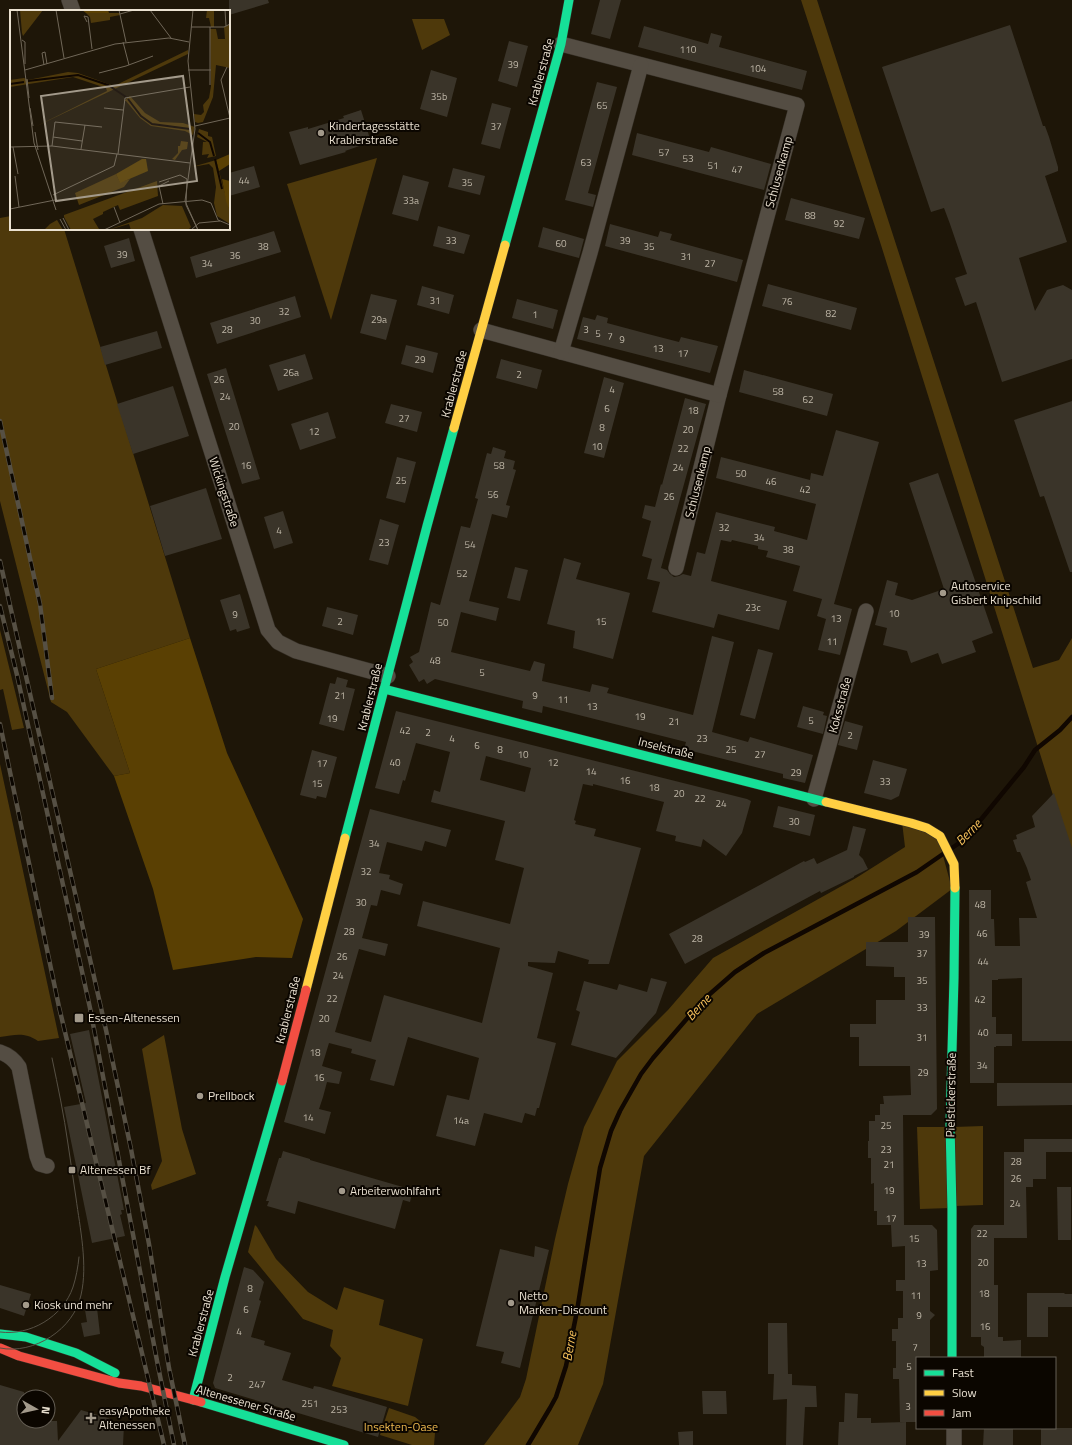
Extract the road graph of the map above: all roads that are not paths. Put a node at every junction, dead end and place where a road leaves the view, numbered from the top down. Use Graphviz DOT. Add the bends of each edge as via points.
graph roads {
  1 [pos="70,0"];
  2 [pos="569,0"];
  3 [pos="73,10"];
  4 [pos="561,44"];
  5 [pos="641,65"];
  6 [pos="141,230"];
  7 [pos="481,330"];
  8 [pos="561,352"];
  9 [pos="720,395"];
  10 [pos="676,568"];
  11 [pos="866,611"];
  12 [pos="386,683"];
  13 [pos="814,799"];
  14 [pos="940,836"];
  15 [pos="0,1052"];
  16 [pos="47,1166"];
  17 [pos="0,1334"];
  18 [pos="0,1348"];
  19 [pos="952,1357"];
  20 [pos="141,1386"];
  21 [pos="193,1400"];
  22 [pos="954,1429"];
  23 [pos="344,1445"];
  24 [pos="954,1445"];
  1 -- 3 [label="street"];
  2 -- 4 [label="street, Krablerstraße"];
  4 -- 5 [label="street, Schlusenkamp"];
  4 -- 7 [label="street, Krablerstraße"];
  5 -- 8 [label="street"];
  5 -- 9 [label="street, Schlusenkamp" via="798,105"];
  6 -- 12 [label="street, Wickingstraße" via="268,630 278,642 296,651"];
  7 -- 8 [label="street"];
  7 -- 12 [label="street, Krablerstraße"];
  8 -- 9 [label="street"];
  9 -- 10 [label="street, Schlusenkamp"];
  11 -- 13 [label="street, Koksstraße"];
  12 -- 13 [label="street, Inselstraße"];
  12 -- 21 [label="street, Krablerstraße" via="282,1080 225,1277"];
  13 -- 14 [label="street, Inselstraße" via="912,823"];
  14 -- 19 [label="street, Pielstickerstraße" via="955,869 950,1124"];
  15 -- 16 [label="street" via="12,1058 19,1067 37,1156 42,1165"];
  17 -- 20 [label="street, Altenessener Straße" via="26,1337 76,1353"];
  18 -- 20 [label="street, Altenessener Straße" via="19,1356 119,1383"];
  20 -- 21 [label="street, Altenessener Straße"];
  21 -- 23 [label="street, Altenessener Straße"];
  22 -- 24 [label="street"];
}
